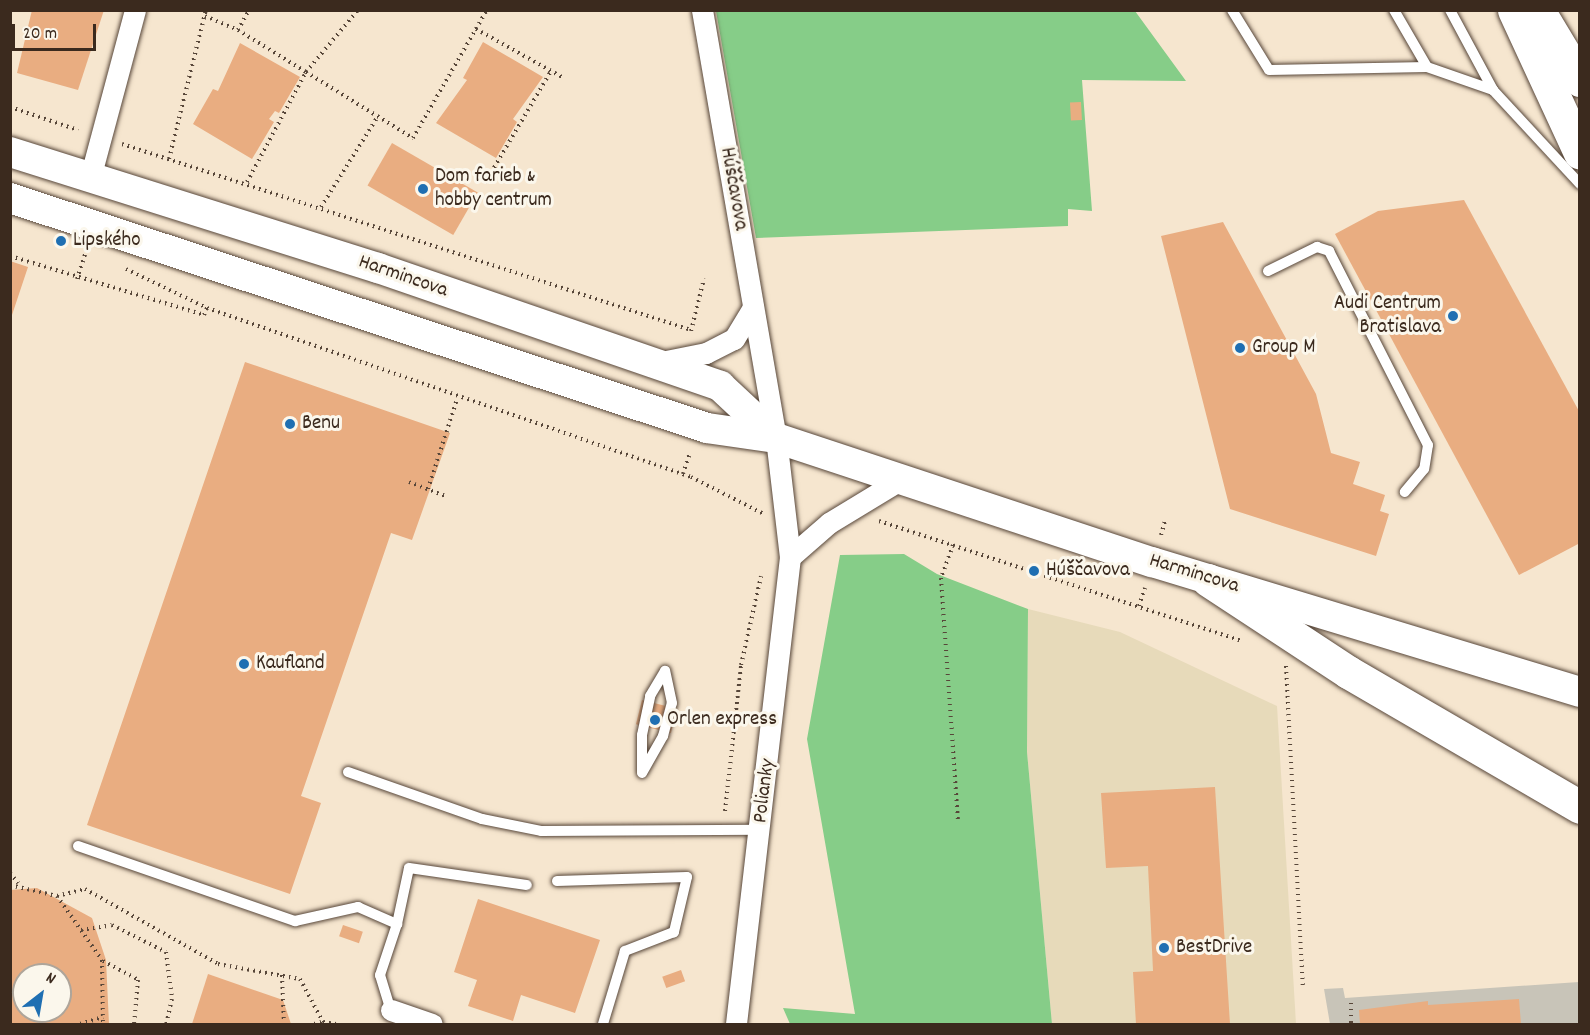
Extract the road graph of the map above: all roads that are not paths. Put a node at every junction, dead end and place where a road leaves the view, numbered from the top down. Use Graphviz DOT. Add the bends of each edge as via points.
graph roads {
  1 [pos="135,10"];
  2 [pos="702,10"];
  3 [pos="1232,10"];
  4 [pos="1394,10"];
  5 [pos="1450,10"];
  6 [pos="1514,10"];
  7 [pos="1538,10"];
  8 [pos="1427,67"];
  9 [pos="1580,80"];
  10 [pos="1493,90"];
  11 [pos="10,152"];
  12 [pos="1580,153"];
  13 [pos="90,178"];
  14 [pos="1580,184"];
  15 [pos="10,198"];
  16 [pos="1268,271"];
  17 [pos="753,307"];
  18 [pos="653,364"];
  19 [pos="776,438"];
  20 [pos="898,481"];
  21 [pos="1405,492"];
  22 [pos="790,557"];
  23 [pos="1209,580"];
  24 [pos="665,671"];
  25 [pos="1580,692"];
  26 [pos="348,772"];
  27 [pos="1580,807"];
  28 [pos="760,830"];
  29 [pos="78,846"];
  30 [pos="557,881"];
  31 [pos="526,885"];
  32 [pos="397,924"];
  33 [pos="391,1010"];
  34 [pos="432,1024"];
  35 [pos="603,1024"];
  36 [pos="736,1024"];
  1 -- 13 [label="street"];
  2 -- 17 [label="street, Húščavova"];
  3 -- 8 [label="lane" via="1269,70"];
  4 -- 8 [label="lane"];
  5 -- 10 [label="lane"];
  6 -- 12 [label="highway"];
  7 -- 9 [label="highway"];
  8 -- 10 [label="lane"];
  10 -- 14 [label="lane"];
  11 -- 13 [label="street, Harmincova"];
  13 -- 18 [label="street, Harmincova" via="378,268"];
  15 -- 19 [label="street, Harmincova" via="707,428"];
  16 -- 21 [label="lane" via="1317,247 1329,251 1428,445 1424,469"];
  17 -- 18 [label="street" via="734,339 706,353"];
  17 -- 19 [label="street, Húščavova"];
  18 -- 19 [label="street, Harmincova" via="720,386"];
  19 -- 20 [label="street, Harmincova"];
  19 -- 22 [label="street, Polianky"];
  20 -- 22 [label="street" via="829,523"];
  20 -- 23 [label="street, Harmincova"];
  22 -- 28 [label="street, Polianky"];
  23 -- 25 [label="street, Harmincova"];
  23 -- 27 [label="highway" via="1348,672"];
  24 -- 24 [label="lane" via="672,703 663,736 642,773 642,735 650,696"];
  26 -- 28 [label="lane" via="482,819 541,831"];
  28 -- 36 [label="street, Polianky"];
  29 -- 32 [label="lane" via="295,921 358,907"];
  30 -- 35 [label="lane" via="687,877 674,932 625,951"];
  31 -- 32 [label="lane" via="409,868"];
  32 -- 33 [label="lane" via="380,975"];
  33 -- 34 [label="street"];
}
